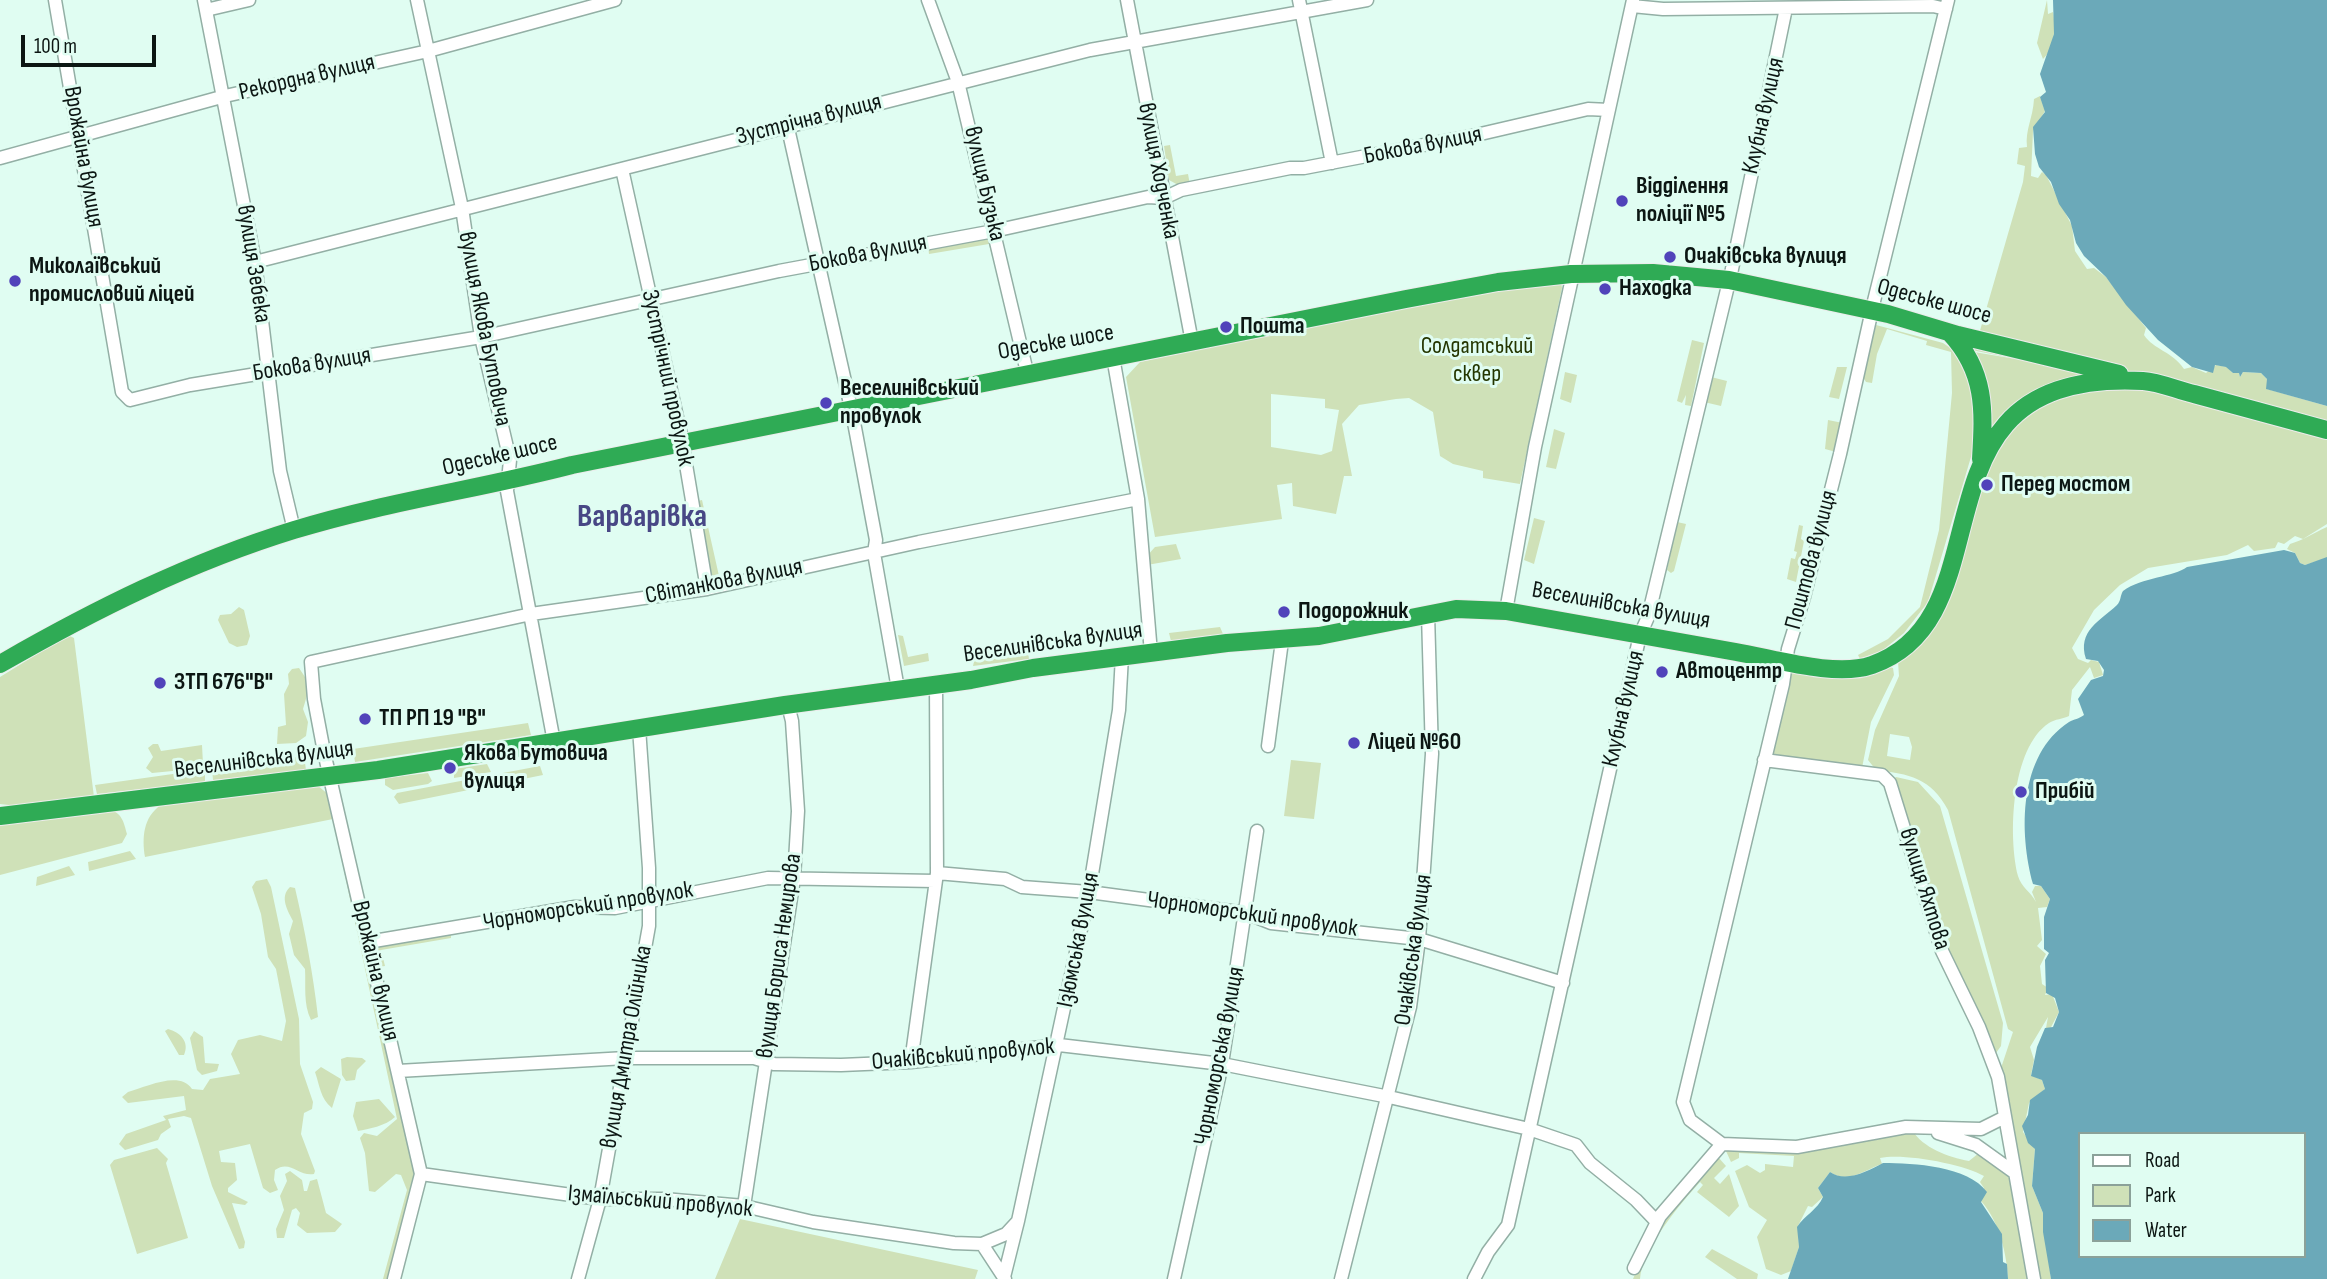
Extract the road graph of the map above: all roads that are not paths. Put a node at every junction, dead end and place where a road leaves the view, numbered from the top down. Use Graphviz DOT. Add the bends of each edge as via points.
graph roads {
  1 [pos="55,0"];
  2 [pos="249,0"];
  3 [pos="417,0"];
  4 [pos="615,0"];
  5 [pos="928,0"];
  6 [pos="1127,0"];
  7 [pos="1367,0"];
  8 [pos="1632,3"];
  9 [pos="1922,3"];
  10 [pos="1772,4"];
  11 [pos="205,5"];
  12 [pos="1947,5"];
  13 [pos="1300,6"];
  14 [pos="1786,8"];
  15 [pos="1135,42"];
  16 [pos="428,51"];
  17 [pos="958,82"];
  18 [pos="225,96"];
  19 [pos="1609,110"];
  20 [pos="787,124"];
  21 [pos="80,137"];
  22 [pos="0,158"];
  23 [pos="1332,163"];
  24 [pos="622,169"];
  25 [pos="1164,198"];
  26 [pos="462,208"];
  27 [pos="994,231"];
  28 [pos="255,262"];
  29 [pos="818,263"];
  30 [pos="1571,274"];
  31 [pos="1729,280"];
  32 [pos="651,300"];
  33 [pos="1872,311"];
  34 [pos="1950,333"];
  35 [pos="481,337"];
  36 [pos="1192,342"];
  37 [pos="1113,357"];
  38 [pos="268,372"];
  39 [pos="1027,372"];
  40 [pos="2147,381"];
  41 [pos="125,397"];
  42 [pos="851,408"];
  43 [pos="2327,430"];
  44 [pos="682,442"];
  45 [pos="1980,462"];
  46 [pos="507,482"];
  47 [pos="1138,499"];
  48 [pos="294,530"];
  49 [pos="874,553"];
  50 [pos="707,589"];
  51 [pos="1506,611"];
  52 [pos="531,614"];
  53 [pos="1428,614"];
  54 [pos="1640,635"];
  55 [pos="1282,641"];
  56 [pos="1151,653"];
  57 [pos="1122,656"];
  58 [pos="1785,661"];
  59 [pos="311,662"];
  60 [pos="0,664"];
  61 [pos="936,684"];
  62 [pos="898,689"];
  63 [pos="788,705"];
  64 [pos="639,728"];
  65 [pos="554,742"];
  66 [pos="1268,746"];
  67 [pos="1764,760"];
  68 [pos="329,776"];
  69 [pos="0,816"];
  70 [pos="1257,831"];
  71 [pos="936,877"];
  72 [pos="794,878"];
  73 [pos="1089,892"];
  74 [pos="650,901"];
  75 [pos="1246,914"];
  76 [pos="1419,939"];
  77 [pos="368,942"];
  78 [pos="1563,983"];
  79 [pos="1059,1045"];
  80 [pos="626,1058"];
  81 [pos="764,1062"];
  82 [pos="911,1062"];
  83 [pos="1222,1064"];
  84 [pos="398,1071"];
  85 [pos="1389,1097"];
  86 [pos="2005,1117"];
  87 [pos="1529,1129"];
  88 [pos="1927,1129"];
  89 [pos="1722,1144"];
  90 [pos="2015,1173"];
  91 [pos="421,1174"];
  92 [pos="600,1199"];
  93 [pos="744,1206"];
  94 [pos="1018,1221"];
  95 [pos="1657,1222"];
  96 [pos="982,1244"];
  97 [pos="1634,1268"];
  98 [pos="1004,1278"];
  99 [pos="394,1279"];
  100 [pos="578,1279"];
  101 [pos="1174,1279"];
  102 [pos="1341,1279"];
  103 [pos="1474,1279"];
  104 [pos="2034,1279"];
  1 -- 21 [label="street, Врожайна вулиця"];
  2 -- 11 [label="street"];
  3 -- 16 [label="street, вулиця Якова Бутовича"];
  4 -- 16 [label="street, Рекордна вулиця"];
  5 -- 17 [label="street, вулиця Бузька"];
  6 -- 15 [label="street, вулиця Ходченка"];
  7 -- 13 [label="street, Зустрічна вулиця"];
  8 -- 10 [label="street" via="1663,9"];
  8 -- 19 [label="street"];
  9 -- 12 [label="street"];
  9 -- 14 [label="street"];
  10 -- 14 [label="street"];
  11 -- 18 [label="street, вулиця Зебека"];
  12 -- 33 [label="street, Поштова вулиця"];
  13 -- 15 [label="street, Зустрічна вулиця"];
  13 -- 23 [label="street"];
  14 -- 31 [label="street, Клубна вулиця"];
  15 -- 17 [label="street, Зустрічна вулиця"];
  15 -- 25 [label="street, вулиця Ходченка"];
  16 -- 18 [label="street, Рекордна вулиця"];
  16 -- 26 [label="street, вулиця Якова Бутовича"];
  17 -- 20 [label="street, Зустрічна вулиця"];
  17 -- 27 [label="street, вулиця Бузька"];
  18 -- 21 [label="street, Рекордна вулиця"];
  18 -- 28 [label="street, вулиця Зебека"];
  19 -- 23 [label="street, Бокова вулиця" via="1587,109"];
  19 -- 30 [label="street"];
  20 -- 24 [label="street, Зустрічна вулиця"];
  20 -- 29 [label="street"];
  21 -- 22 [label="street, Рекордна вулиця"];
  21 -- 41 [label="street, Врожайна вулиця"];
  23 -- 25 [label="street, Бокова вулиця" via="1181,190"];
  24 -- 26 [label="street, Зустрічна вулиця"];
  24 -- 32 [label="street, Зустрічний провулок"];
  25 -- 27 [label="street, Бокова вулиця" via="1121,202"];
  25 -- 36 [label="street, вулиця Ходченка"];
  26 -- 28 [label="street, Зустрічна вулиця"];
  26 -- 35 [label="street, вулиця Якова Бутовича"];
  27 -- 29 [label="street, Бокова вулиця"];
  27 -- 39 [label="street, вулиця Бузька"];
  28 -- 38 [label="street, вулиця Зебека"];
  29 -- 32 [label="street, Бокова вулиця"];
  29 -- 42 [label="street"];
  30 -- 31 [label="highway, Одеське шосе" via="1653,273"];
  30 -- 36 [label="highway, Одеське шосе" via="1474,286"];
  30 -- 51 [label="street"];
  31 -- 33 [label="highway, Одеське шосе"];
  31 -- 54 [label="street, Клубна вулиця"];
  32 -- 35 [label="street, Бокова вулиця"];
  32 -- 44 [label="street, Зустрічний провулок"];
  33 -- 34 [label="highway, Одеське шосе"];
  33 -- 58 [label="street, Поштова вулиця"];
  34 -- 40 [label="highway, Одеське шосе"];
  34 -- 45 [label="highway" via="1975,371 1983,399"];
  35 -- 38 [label="street, Бокова вулиця"];
  35 -- 46 [label="street, вулиця Якова Бутовича" via="510,460"];
  36 -- 37 [label="highway, Одеське шосе"];
  37 -- 39 [label="highway, Одеське шосе"];
  37 -- 47 [label="street"];
  38 -- 41 [label="street, Бокова вулиця" via="135,400"];
  38 -- 48 [label="street, вулиця Зебека" via="280,471"];
  39 -- 42 [label="highway, Одеське шосе"];
  40 -- 43 [label="highway"];
  40 -- 45 [label="highway" via="2081,384 2043,398 2005,426"];
  42 -- 44 [label="highway, Одеське шосе"];
  42 -- 49 [label="street" via="876,540"];
  44 -- 46 [label="highway, Одеське шосе"];
  44 -- 50 [label="street, Зустрічний провулок"];
  45 -- 58 [label="highway, Веселинівська вулиця" via="1942,595 1913,640 1892,656 1862,667"];
  46 -- 48 [label="highway, Одеське шосе"];
  46 -- 52 [label="street, вулиця Якова Бутовича"];
  47 -- 49 [label="street, Світанкова вулиця"];
  47 -- 56 [label="street"];
  48 -- 60 [label="highway, Одеське шосе" via="159,581"];
  49 -- 50 [label="street, Світанкова вулиця"];
  49 -- 62 [label="street"];
  50 -- 52 [label="street, Світанкова вулиця"];
  51 -- 53 [label="highway, Веселинівська вулиця" via="1471,608"];
  51 -- 54 [label="highway, Веселинівська вулиця"];
  52 -- 59 [label="street, Світанкова вулиця"];
  52 -- 65 [label="street, вулиця Якова Бутовича"];
  53 -- 55 [label="highway, Веселинівська вулиця"];
  53 -- 76 [label="street, Очаківська вулиця" via="1432,754"];
  54 -- 58 [label="highway, Веселинівська вулиця"];
  54 -- 78 [label="street, Клубна вулиця"];
  55 -- 56 [label="highway, Веселинівська вулиця"];
  55 -- 66 [label="street"];
  56 -- 57 [label="highway, Веселинівська вулиця"];
  57 -- 61 [label="highway, Веселинівська вулиця"];
  57 -- 73 [label="street, Ізюмська вулиця" via="1119,710"];
  58 -- 67 [label="street, Поштова вулиця"];
  59 -- 68 [label="street, Врожайна вулиця"];
  61 -- 62 [label="highway, Веселинівська вулиця"];
  61 -- 71 [label="street"];
  62 -- 63 [label="highway, Веселинівська вулиця"];
  63 -- 64 [label="highway, Веселинівська вулиця"];
  63 -- 72 [label="street, вулиця Бориса Немирова" via="798,811"];
  64 -- 65 [label="highway, Веселинівська вулиця"];
  64 -- 74 [label="street, вулиця Дмитра Олійника"];
  65 -- 68 [label="highway, Веселинівська вулиця"];
  67 -- 86 [label="street, вулиця Яхтова" via="1886,777 1940,945 1993,1060"];
  67 -- 89 [label="street, Поштова вулиця" via="1683,1102 1690,1120"];
  68 -- 69 [label="highway, Веселинівська вулиця"];
  68 -- 77 [label="street, Врожайна вулиця"];
  70 -- 75 [label="street, Чорноморська вулиця"];
  71 -- 72 [label="street, Чорноморський провулок"];
  71 -- 73 [label="street, Чорноморський провулок" via="1005,879 1022,887"];
  71 -- 82 [label="street"];
  72 -- 74 [label="street, Чорноморський провулок" via="768,878"];
  72 -- 81 [label="street, вулиця Бориса Немирова"];
  73 -- 75 [label="street, Чорноморський провулок"];
  73 -- 79 [label="street, Ізюмська вулиця"];
  74 -- 77 [label="street, Чорноморський провулок" via="608,909 575,907"];
  74 -- 80 [label="street, вулиця Дмитра Олійника" via="645,957"];
  75 -- 76 [label="street, Чорноморський провулок" via="1271,923"];
  75 -- 83 [label="street, Чорноморська вулиця"];
  76 -- 78 [label="street, Чорноморський провулок"];
  76 -- 85 [label="street, Очаківська вулиця" via="1410,1007"];
  77 -- 84 [label="street, Врожайна вулиця"];
  78 -- 87 [label="street, Клубна вулиця"];
  79 -- 82 [label="street, Очаківський провулок"];
  79 -- 83 [label="street, Очаківський провулок"];
  79 -- 94 [label="street, Ізюмська вулиця"];
  80 -- 81 [label="street, Очаківський провулок" via="754,1058"];
  80 -- 84 [label="street, Очаківський провулок"];
  80 -- 92 [label="street, вулиця Дмитра Олійника"];
  81 -- 82 [label="street, Очаківський провулок"];
  81 -- 93 [label="street, вулиця Бориса Немирова"];
  83 -- 85 [label="street, Очаківський провулок"];
  83 -- 101 [label="street, Чорноморська вулиця"];
  84 -- 91 [label="street, Врожайна вулиця"];
  85 -- 87 [label="street, Очаківський провулок"];
  85 -- 102 [label="street, Очаківська вулиця"];
  86 -- 88 [label="street" via="1980,1129"];
  86 -- 90 [label="street, вулиця Яхтова"];
  87 -- 95 [label="street, Очаківський провулок" via="1576,1145"];
  87 -- 103 [label="street, Клубна вулиця" via="1508,1225"];
  88 -- 89 [label="street" via="1906,1127 1797,1147"];
  88 -- 90 [label="street" via="1976,1145"];
  89 -- 95 [label="street"];
  90 -- 104 [label="street, вулиця Яхтова"];
  91 -- 92 [label="street, Ізмаїльський провулок"];
  91 -- 99 [label="street, Врожайна вулиця"];
  92 -- 93 [label="street, Ізмаїльський провулок"];
  92 -- 100 [label="street, вулиця Дмитра Олійника"];
  93 -- 96 [label="street, Ізмаїльський провулок" via="813,1222"];
  94 -- 96 [label="street" via="1006,1234"];
  94 -- 98 [label="street, Ізюмська вулиця"];
  95 -- 97 [label="street"];
  96 -- 98 [label="street"];
}
